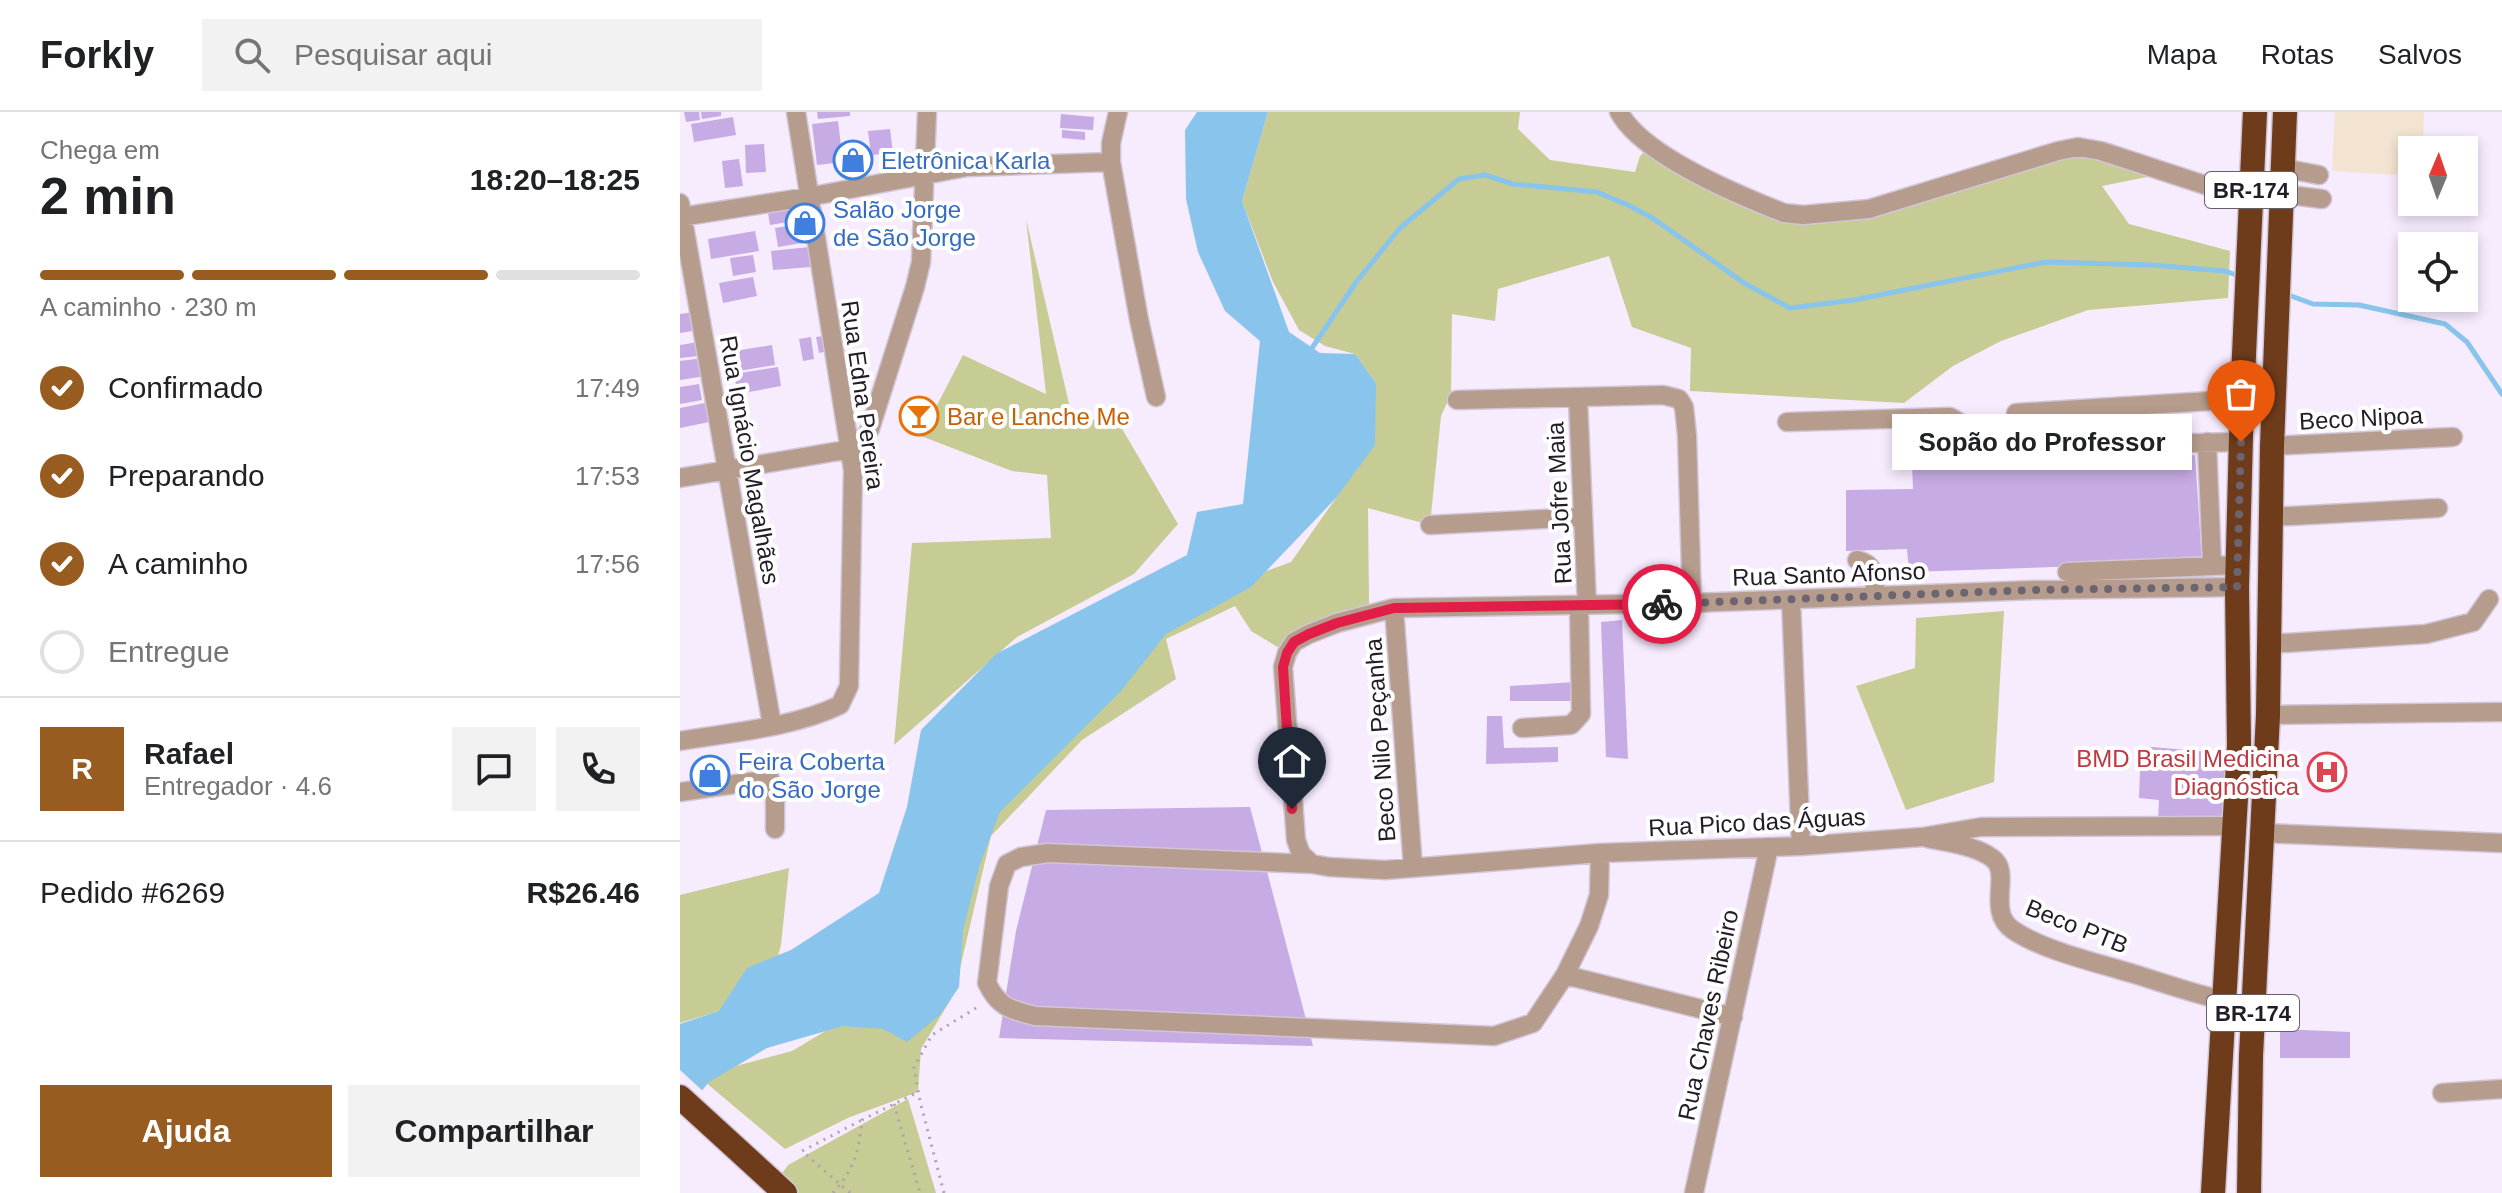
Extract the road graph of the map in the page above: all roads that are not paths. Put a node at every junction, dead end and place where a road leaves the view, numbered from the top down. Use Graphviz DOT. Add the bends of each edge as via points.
graph roads {
  1 [pos="796,112"];
  2 [pos="927,112"];
  3 [pos="1118,112"];
  4 [pos="1619,112"];
  5 [pos="2255,112"];
  6 [pos="2285,112"];
  7 [pos="1111,162"];
  8 [pos="2283,168"];
  9 [pos="2319,175"];
  10 [pos="926,177"];
  11 [pos="2282,194"];
  12 [pos="808,197"];
  13 [pos="2322,199"];
  14 [pos="2251,200"];
  15 [pos="681,212"];
  16 [pos="1156,397"];
  17 [pos="1578,399"];
  18 [pos="2242,399"];
  19 [pos="1457,400"];
  20 [pos="2016,413"];
  21 [pos="1787,422"];
  22 [pos="2453,437"];
  23 [pos="2207,442"];
  24 [pos="2241,442"];
  25 [pos="2272,446"];
  26 [pos="851,449"];
  27 [pos="727,469"];
  28 [pos="680,478"];
  29 [pos="2438,508"];
  30 [pos="1583,517"];
  31 [pos="2271,517"];
  32 [pos="1430,525"];
  33 [pos="1857,560"];
  34 [pos="2212,566"];
  35 [pos="2067,572"];
  36 [pos="2238,576"];
  37 [pos="1875,596"];
  38 [pos="1791,599"];
  39 [pos="2489,599"];
  40 [pos="1692,603"];
  41 [pos="1583,606"];
  42 [pos="1394,608"];
  43 [pos="2269,644"];
  44 [pos="2502,712"];
  45 [pos="2268,715"];
  46 [pos="772,725"];
  47 [pos="1522,728"];
  48 [pos="680,741"];
  49 [pos="680,792"];
  50 [pos="2233,826"];
  51 [pos="775,829"];
  52 [pos="2261,833"];
  53 [pos="1922,837"];
  54 [pos="2502,843"];
  55 [pos="1801,846"];
  56 [pos="1769,847"];
  57 [pos="1600,853"];
  58 [pos="1312,864"];
  59 [pos="1413,868"];
  60 [pos="1565,975"];
  61 [pos="2223,1000"];
  62 [pos="1733,1017"];
  63 [pos="2502,1089"];
  64 [pos="2442,1093"];
  65 [pos="680,1097"];
  66 [pos="777,1186"];
  67 [pos="1694,1193"];
  68 [pos="2213,1193"];
  69 [pos="2249,1193"];
  1 -- 12 [label="street, Rua Edna Pereira"];
  2 -- 10 [label="street"];
  3 -- 7 [label="street"];
  4 -- 14 [label="street" via="1660,154 1784,213 1869,209 2078,147"];
  5 -- 14 [label="highway, BR-174"];
  6 -- 8 [label="highway, BR-174"];
  7 -- 10 [label="street" via="990,165"];
  7 -- 16 [label="street"];
  8 -- 9 [label="street"];
  8 -- 11 [label="highway, BR-174"];
  10 -- 12 [label="street"];
  10 -- 26 [label="street" via="915,287 870,429"];
  11 -- 13 [label="street"];
  11 -- 25 [label="highway, BR-174"];
  12 -- 15 [label="street"];
  12 -- 26 [label="street, Rua Edna Pereira"];
  14 -- 18 [label="highway, BR-174"];
  15 -- 27 [label="street, Rua Ignácio Magalhães"];
  17 -- 19 [label="street"];
  17 -- 30 [label="street, Rua Jofre Maia"];
  17 -- 40 [label="street" via="1672,395 1684,407"];
  18 -- 20 [label="street"];
  18 -- 24 [label="highway, BR-174"];
  21 -- 23 [label="street" via="1950,417 1963,423 1982,451"];
  22 -- 25 [label="street, Beco Nipoa"];
  23 -- 24 [label="street"];
  23 -- 34 [label="street"];
  24 -- 36 [label="highway, BR-174"];
  25 -- 31 [label="highway, BR-174"];
  26 -- 27 [label="street"];
  26 -- 46 [label="street, Rua Edna Pereira" via="849,686 840,705"];
  27 -- 28 [label="street"];
  27 -- 46 [label="street, Rua Ignácio Magalhães"];
  29 -- 31 [label="street"];
  30 -- 32 [label="street"];
  30 -- 41 [label="street, Rua Jofre Maia"];
  31 -- 43 [label="highway, BR-174"];
  33 -- 37 [label="street" via="1873,568"];
  34 -- 35 [label="street"];
  34 -- 36 [label="street"];
  36 -- 37 [label="street, Rua Santo Afonso"];
  36 -- 50 [label="highway, BR-174" via="2239,746"];
  37 -- 38 [label="street, Rua Santo Afonso"];
  38 -- 40 [label="street, Rua Santo Afonso"];
  38 -- 55 [label="street"];
  39 -- 43 [label="street" via="2473,622 2426,634"];
  40 -- 41 [label="street, Rua Santo Afonso"];
  41 -- 42 [label="street, Rua Santo Afonso"];
  41 -- 47 [label="street, Rua Jofre Maia" via="1581,714 1571,725"];
  42 -- 58 [label="street, Rua Santo Afonso" via="1309,634 1287,653 1283,667 1296,840"];
  42 -- 59 [label="street, Beco Nilo Peçanha"];
  43 -- 45 [label="highway, BR-174"];
  44 -- 45 [label="street"];
  45 -- 52 [label="highway, BR-174"];
  46 -- 48 [label="street"];
  49 -- 51 [label="street" via="770,779"];
  50 -- 53 [label="street, Rua Pico das Águas" via="2012,825"];
  50 -- 61 [label="highway, BR-174"];
  52 -- 54 [label="street"];
  52 -- 69 [label="highway, BR-174"];
  53 -- 55 [label="street, Rua Pico das Águas"];
  53 -- 61 [label="street, Beco PTB" via="1994,859 2000,871 2000,912 2011,929 2098,964"];
  55 -- 56 [label="street, Rua Pico das Águas"];
  56 -- 57 [label="street, Rua Pico das Águas"];
  56 -- 62 [label="street, Rua Chaves Ribeiro"];
  57 -- 59 [label="street, Rua Pico das Águas"];
  57 -- 60 [label="street" via="1599,895"];
  58 -- 59 [label="street, Rua Pico das Águas"];
  58 -- 60 [label="street, Rua Pico das Águas" via="1048,853 1021,857 1007,864 999,886 987,983 1007,1009 1035,1016 1494,1036 1533,1023"];
  60 -- 62 [label="street"];
  61 -- 68 [label="highway, BR-174"];
  62 -- 67 [label="street, Rua Chaves Ribeiro"];
  63 -- 64 [label="street"];
  65 -- 66 [label="highway"];
}
